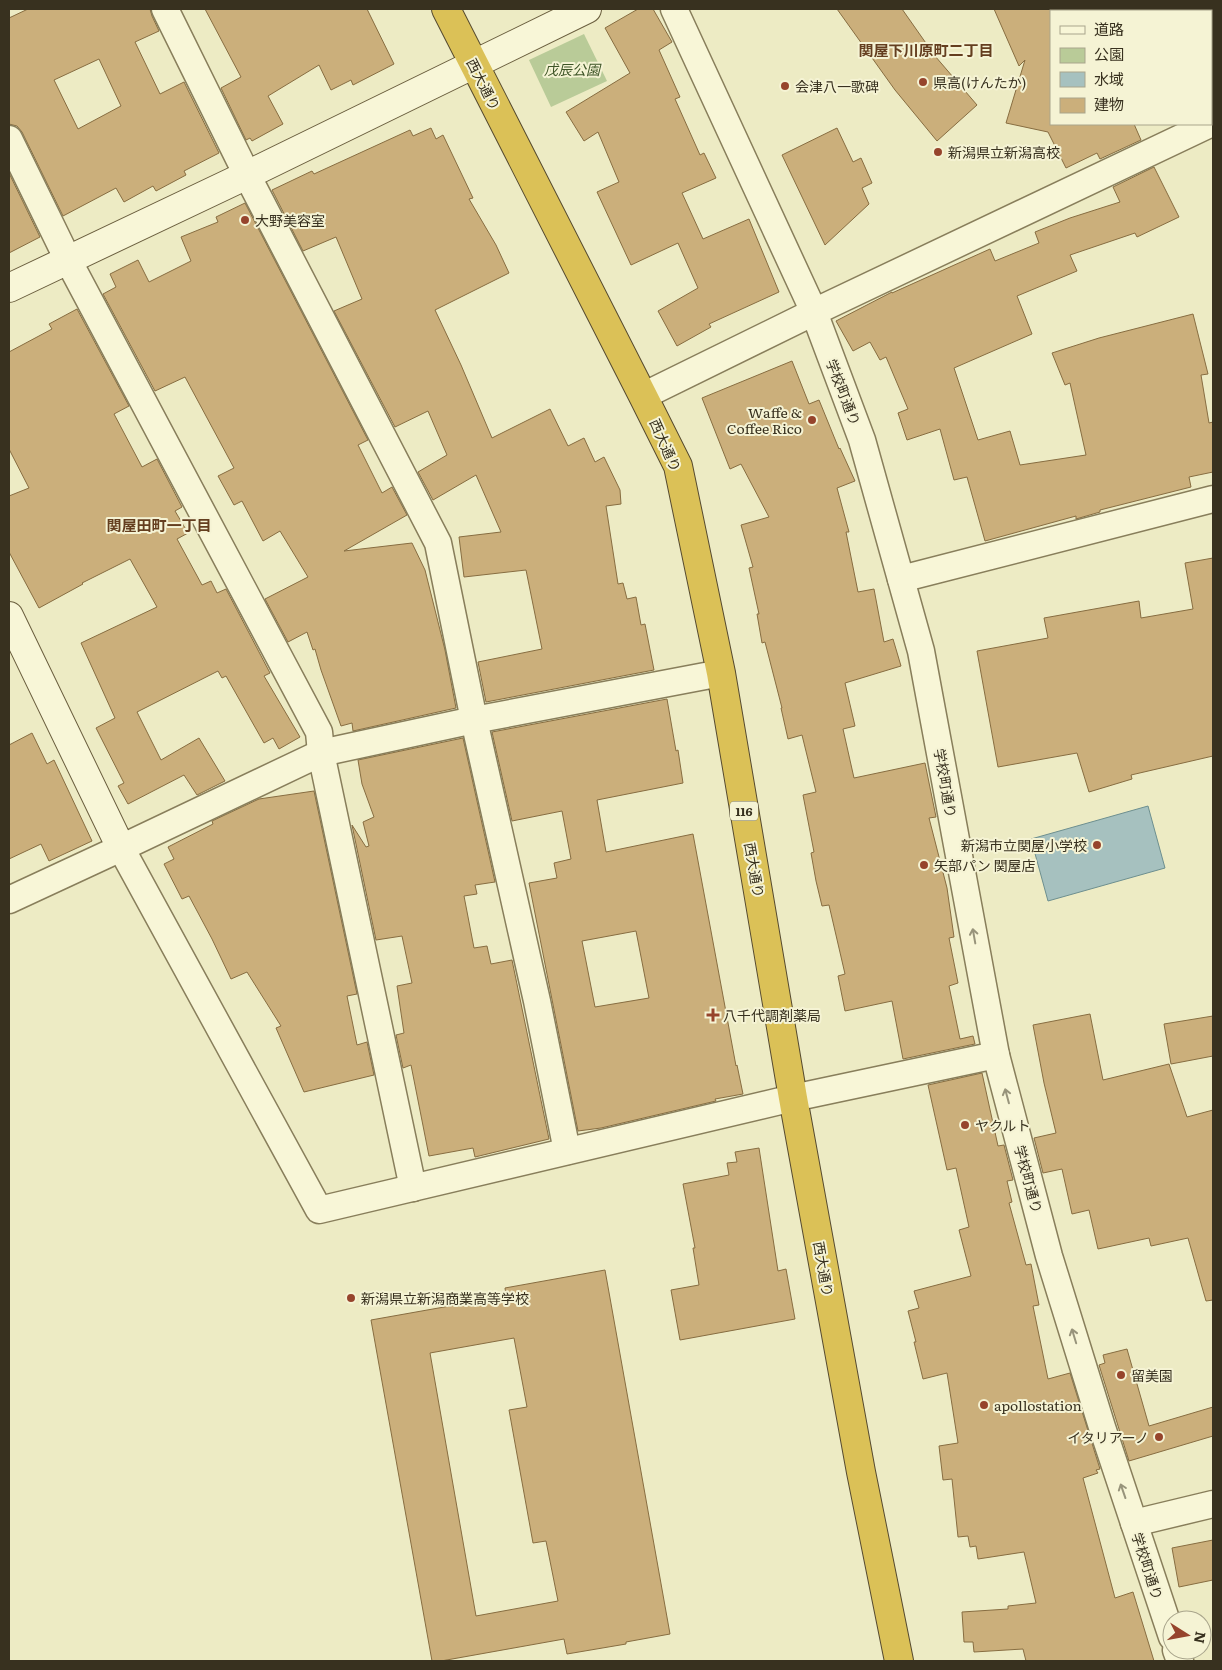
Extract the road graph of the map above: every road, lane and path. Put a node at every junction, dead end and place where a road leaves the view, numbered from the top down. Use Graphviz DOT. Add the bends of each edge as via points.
graph roads {
  1 [pos="165,9"];
  2 [pos="446,9"];
  3 [pos="587,9"];
  4 [pos="674,9"];
  5 [pos="474,65"];
  6 [pos="1208,125"];
  7 [pos="9,139"];
  8 [pos="247,175"];
  9 [pos="68,260"];
  10 [pos="9,288"];
  11 [pos="814,312"];
  12 [pos="644,396"];
  13 [pos="1213,499"];
  14 [pos="901,578"];
  15 [pos="9,616"];
  16 [pos="721,673"];
  17 [pos="474,720"];
  18 [pos="321,753"];
  19 [pos="122,848"];
  20 [pos="9,900"];
  21 [pos="996,1055"];
  22 [pos="793,1098"];
  23 [pos="567,1151"];
  24 [pos="413,1188"];
  25 [pos="1213,1504"];
  26 [pos="1134,1523"];
  27 [pos="1163,1610"];
  28 [pos="899,1661"];
  1 -- 8 [label="street"];
  2 -- 5 [label="highway, 西大通り / 116"];
  3 -- 5 [label="street"];
  4 -- 11 [label="street, 学校町通り"];
  5 -- 8 [label="street"];
  5 -- 12 [label="highway, 西大通り / 116"];
  6 -- 11 [label="street"];
  7 -- 9 [label="street"];
  8 -- 9 [label="street"];
  8 -- 17 [label="street" via="438,543"];
  9 -- 10 [label="street"];
  9 -- 18 [label="street" via="319,732"];
  11 -- 12 [label="street"];
  11 -- 14 [label="street, 学校町通り" via="862,440"];
  12 -- 16 [label="highway, 西大通り / 116" via="678,466"];
  13 -- 14 [label="street"];
  21 -- 14 [label="street, 学校町通り, one-way" via="921,651"];
  15 -- 19 [label="street"];
  16 -- 17 [label="street"];
  16 -- 22 [label="highway, 西大通り / 116"];
  17 -- 18 [label="street"];
  17 -- 23 [label="street"];
  18 -- 19 [label="street"];
  18 -- 24 [label="street"];
  19 -- 20 [label="street"];
  19 -- 24 [label="street" via="319,1210"];
  21 -- 22 [label="street"];
  26 -- 21 [label="street, 学校町通り, one-way" via="1049,1256"];
  22 -- 23 [label="street"];
  22 -- 28 [label="highway, 西大通り / 116"];
  23 -- 24 [label="street"];
  25 -- 26 [label="street"];
  26 -- 27 [label="street, 学校町通り"];
}
